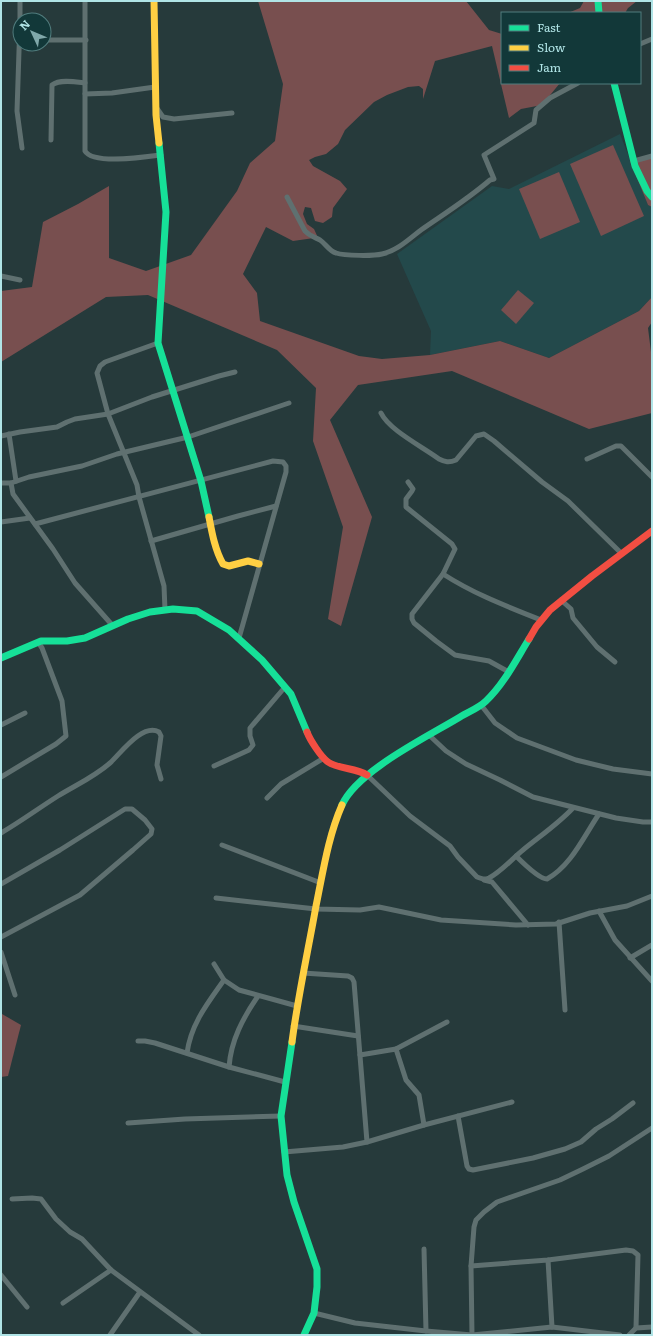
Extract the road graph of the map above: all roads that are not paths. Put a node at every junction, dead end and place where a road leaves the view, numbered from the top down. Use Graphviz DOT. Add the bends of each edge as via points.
graph roads {
  1 [pos="20,1"];
  2 [pos="86,1"];
  3 [pos="154,1"];
  4 [pos="598,1"];
  5 [pos="20,12"];
  6 [pos="599,12"];
  7 [pos="652,39"];
  8 [pos="52,40"];
  9 [pos="86,40"];
  10 [pos="641,44"];
  11 [pos="20,52"];
  12 [pos="85,83"];
  13 [pos="576,84"];
  14 [pos="614,84"];
  15 [pos="155,87"];
  16 [pos="85,94"];
  17 [pos="156,107"];
  18 [pos="232,113"];
  19 [pos="51,140"];
  20 [pos="22,148"];
  21 [pos="161,155"];
  22 [pos="652,156"];
  23 [pos="634,161"];
  24 [pos="287,197"];
  25 [pos="652,197"];
  26 [pos="1,276"];
  27 [pos="20,280"];
  28 [pos="158,344"];
  29 [pos="235,372"];
  30 [pos="172,390"];
  31 [pos="289,403"];
  32 [pos="380,413"];
  33 [pos="108,414"];
  34 [pos="9,434"];
  35 [pos="1,436"];
  36 [pos="188,437"];
  37 [pos="125,453"];
  38 [pos="587,459"];
  39 [pos="652,477"];
  40 [pos="201,481"];
  41 [pos="13,482"];
  42 [pos="408,482"];
  43 [pos="1,483"];
  44 [pos="139,497"];
  45 [pos="276,506"];
  46 [pos="30,518"];
  47 [pos="1,522"];
  48 [pos="35,524"];
  49 [pos="211,524"];
  50 [pos="652,531"];
  51 [pos="151,541"];
  52 [pos="622,553"];
  53 [pos="259,564"];
  54 [pos="443,574"];
  55 [pos="561,600"];
  56 [pos="165,610"];
  57 [pos="541,620"];
  58 [pos="113,626"];
  59 [pos="239,638"];
  60 [pos="38,642"];
  61 [pos="1,658"];
  62 [pos="615,662"];
  63 [pos="508,672"];
  64 [pos="285,687"];
  65 [pos="481,705"];
  66 [pos="25,713"];
  67 [pos="1,725"];
  68 [pos="430,736"];
  69 [pos="324,758"];
  70 [pos="214,766"];
  71 [pos="652,774"];
  72 [pos="367,775"];
  73 [pos="1,777"];
  74 [pos="161,779"];
  75 [pos="267,798"];
  76 [pos="573,808"];
  77 [pos="599,814"];
  78 [pos="652,822"];
  79 [pos="1,833"];
  80 [pos="222,845"];
  81 [pos="516,856"];
  82 [pos="483,879"];
  83 [pos="321,883"];
  84 [pos="1,884"];
  85 [pos="652,896"];
  86 [pos="216,898"];
  87 [pos="316,909"];
  88 [pos="599,911"];
  89 [pos="559,922"];
  90 [pos="528,924"];
  91 [pos="1,937"];
  92 [pos="652,945"];
  93 [pos="1,952"];
  94 [pos="630,958"];
  95 [pos="214,964"];
  96 [pos="303,973"];
  97 [pos="224,980"];
  98 [pos="652,981"];
  99 [pos="15,995"];
  100 [pos="258,996"];
  101 [pos="297,1006"];
  102 [pos="565,1010"];
  103 [pos="447,1022"];
  104 [pos="293,1026"];
  105 [pos="358,1036"];
  106 [pos="138,1041"];
  107 [pos="396,1049"];
  108 [pos="187,1053"];
  109 [pos="360,1055"];
  110 [pos="228,1067"];
  111 [pos="285,1082"];
  112 [pos="512,1102"];
  113 [pos="633,1103"];
  114 [pos="281,1116"];
  115 [pos="458,1116"];
  116 [pos="128,1123"];
  117 [pos="424,1125"];
  118 [pos="652,1128"];
  119 [pos="367,1142"];
  120 [pos="284,1152"];
  121 [pos="12,1199"];
  122 [pos="424,1249"];
  123 [pos="548,1260"];
  124 [pos="471,1266"];
  125 [pos="111,1270"];
  126 [pos="1,1275"];
  127 [pos="140,1292"];
  128 [pos="63,1303"];
  129 [pos="27,1306"];
  130 [pos="314,1313"];
  131 [pos="552,1327"];
  132 [pos="652,1327"];
  133 [pos="636,1328"];
  134 [pos="426,1331"];
  135 [pos="472,1334"];
  136 [pos="110,1335"];
  137 [pos="199,1335"];
  138 [pos="304,1335"];
  139 [pos="620,1335"];
  140 [pos="629,1335"];
  1 -- 5 [label="street"];
  2 -- 9 [label="street"];
  3 -- 15 [label="street"];
  4 -- 6 [label="street"];
  7 -- 10 [label="street"];
  8 -- 9 [label="street"];
  9 -- 12 [label="street"];
  11 -- 20 [label="street" via="17,111"];
  12 -- 16 [label="street"];
  12 -- 19 [label="street" via="60,82 52,85"];
  13 -- 24 [label="street" via="550,98 536,110 534,123 484,155 494,180 490,180 403,244 381,255 344,255 332,252 324,243 309,235"];
  14 -- 23 [label="street"];
  15 -- 16 [label="street"];
  15 -- 17 [label="street"];
  16 -- 21 [label="street" via="86,154 94,157 129,158"];
  17 -- 18 [label="street" via="163,117 174,119"];
  17 -- 21 [label="street"];
  21 -- 28 [label="street" via="166,212"];
  22 -- 23 [label="street"];
  23 -- 25 [label="street"];
  26 -- 27 [label="street"];
  28 -- 30 [label="street"];
  28 -- 33 [label="street" via="100,366 97,373"];
  29 -- 30 [label="street"];
  30 -- 33 [label="street"];
  30 -- 36 [label="street"];
  31 -- 36 [label="street"];
  32 -- 52 [label="street" via="398,431 445,462 456,460 476,436 484,434 568,501"];
  33 -- 34 [label="street" via="67,422 57,427"];
  33 -- 37 [label="street"];
  34 -- 35 [label="street"];
  34 -- 41 [label="street"];
  36 -- 37 [label="street"];
  36 -- 40 [label="street"];
  37 -- 41 [label="street"];
  37 -- 44 [label="street"];
  38 -- 39 [label="street" via="620,446"];
  40 -- 44 [label="street"];
  40 -- 45 [label="street" via="280,461 286,468"];
  40 -- 49 [label="street"];
  41 -- 43 [label="street"];
  41 -- 46 [label="street" via="12,494"];
  42 -- 54 [label="street" via="413,489 406,499 406,507 454,547"];
  44 -- 48 [label="street"];
  44 -- 51 [label="street"];
  45 -- 49 [label="street"];
  45 -- 53 [label="street"];
  46 -- 47 [label="street"];
  46 -- 48 [label="street"];
  48 -- 58 [label="street" via="75,583"];
  49 -- 51 [label="street"];
  49 -- 53 [label="street" via="223,564 229,566 248,561"];
  50 -- 52 [label="street"];
  51 -- 56 [label="street" via="164,586"];
  52 -- 55 [label="street"];
  53 -- 59 [label="street"];
  54 -- 57 [label="street" via="482,596"];
  54 -- 63 [label="street" via="412,614 414,623 455,655 489,661"];
  55 -- 57 [label="street"];
  55 -- 62 [label="street" via="571,608 573,618 600,650"];
  56 -- 58 [label="street" via="150,612"];
  56 -- 59 [label="street" via="197,611"];
  57 -- 63 [label="street"];
  58 -- 60 [label="street" via="85,638"];
  59 -- 64 [label="street"];
  60 -- 61 [label="street"];
  60 -- 73 [label="street" via="62,701 66,736"];
  63 -- 65 [label="street"];
  64 -- 69 [label="street" via="291,694 309,737"];
  64 -- 70 [label="street" via="250,728 252,747"];
  65 -- 68 [label="street"];
  65 -- 71 [label="street" via="495,724 517,738 576,760 613,769"];
  66 -- 67 [label="street"];
  68 -- 72 [label="street"];
  68 -- 76 [label="street" via="446,751 466,764 533,797"];
  69 -- 72 [label="street" via="329,763 352,768"];
  69 -- 75 [label="street" via="282,784"];
  72 -- 82 [label="street" via="410,816 442,839 477,877"];
  72 -- 83 [label="street" via="345,798 336,818"];
  74 -- 79 [label="street" via="157,765 161,736 159,732 152,730 136,737 92,777"];
  76 -- 77 [label="street"];
  76 -- 81 [label="street" via="554,827"];
  77 -- 78 [label="street" via="638,822"];
  77 -- 81 [label="street" via="571,858 550,877 543,879"];
  80 -- 83 [label="street"];
  81 -- 82 [label="street" via="489,878"];
  82 -- 90 [label="street" via="492,882"];
  83 -- 87 [label="street"];
  84 -- 91 [label="street" via="125,809 131,808 152,829 151,834 80,895"];
  85 -- 88 [label="street" via="627,906"];
  86 -- 87 [label="street"];
  87 -- 90 [label="street" via="360,910 379,907 441,920"];
  87 -- 96 [label="street"];
  88 -- 89 [label="street"];
  88 -- 94 [label="street"];
  89 -- 90 [label="street"];
  89 -- 102 [label="street"];
  92 -- 94 [label="street"];
  93 -- 99 [label="street"];
  94 -- 98 [label="street"];
  95 -- 97 [label="street"];
  96 -- 101 [label="street"];
  96 -- 105 [label="street" via="352,978"];
  97 -- 100 [label="street" via="239,990"];
  97 -- 108 [label="street" via="199,1015 189,1039"];
  100 -- 101 [label="street"];
  100 -- 110 [label="street" via="236,1032"];
  101 -- 104 [label="street"];
  103 -- 107 [label="street"];
  104 -- 105 [label="street"];
  104 -- 111 [label="street"];
  105 -- 109 [label="street"];
  106 -- 108 [label="street"];
  107 -- 109 [label="street"];
  107 -- 117 [label="street" via="406,1080 418,1095"];
  108 -- 110 [label="street"];
  109 -- 119 [label="street"];
  110 -- 111 [label="street"];
  111 -- 114 [label="street"];
  112 -- 115 [label="street"];
  113 -- 115 [label="street" via="581,1142 565,1149 473,1170 468,1166"];
  114 -- 116 [label="street"];
  114 -- 120 [label="street"];
  115 -- 117 [label="street"];
  117 -- 119 [label="street"];
  118 -- 124 [label="street" via="609,1156 560,1180 497,1202 476,1220"];
  119 -- 120 [label="street" via="343,1148"];
  120 -- 130 [label="street" via="294,1202 317,1269"];
  121 -- 125 [label="street" via="41,1199 56,1219 82,1239"];
  122 -- 134 [label="street"];
  123 -- 124 [label="street"];
  123 -- 131 [label="street"];
  123 -- 133 [label="street" via="633,1251 638,1255"];
  124 -- 135 [label="street"];
  125 -- 127 [label="street"];
  125 -- 128 [label="street"];
  126 -- 129 [label="street"];
  127 -- 136 [label="street"];
  127 -- 137 [label="street"];
  130 -- 134 [label="street" via="355,1323"];
  130 -- 138 [label="street"];
  131 -- 135 [label="street"];
  131 -- 139 [label="street"];
  132 -- 133 [label="street"];
  133 -- 140 [label="street"];
  134 -- 135 [label="street"];
}
